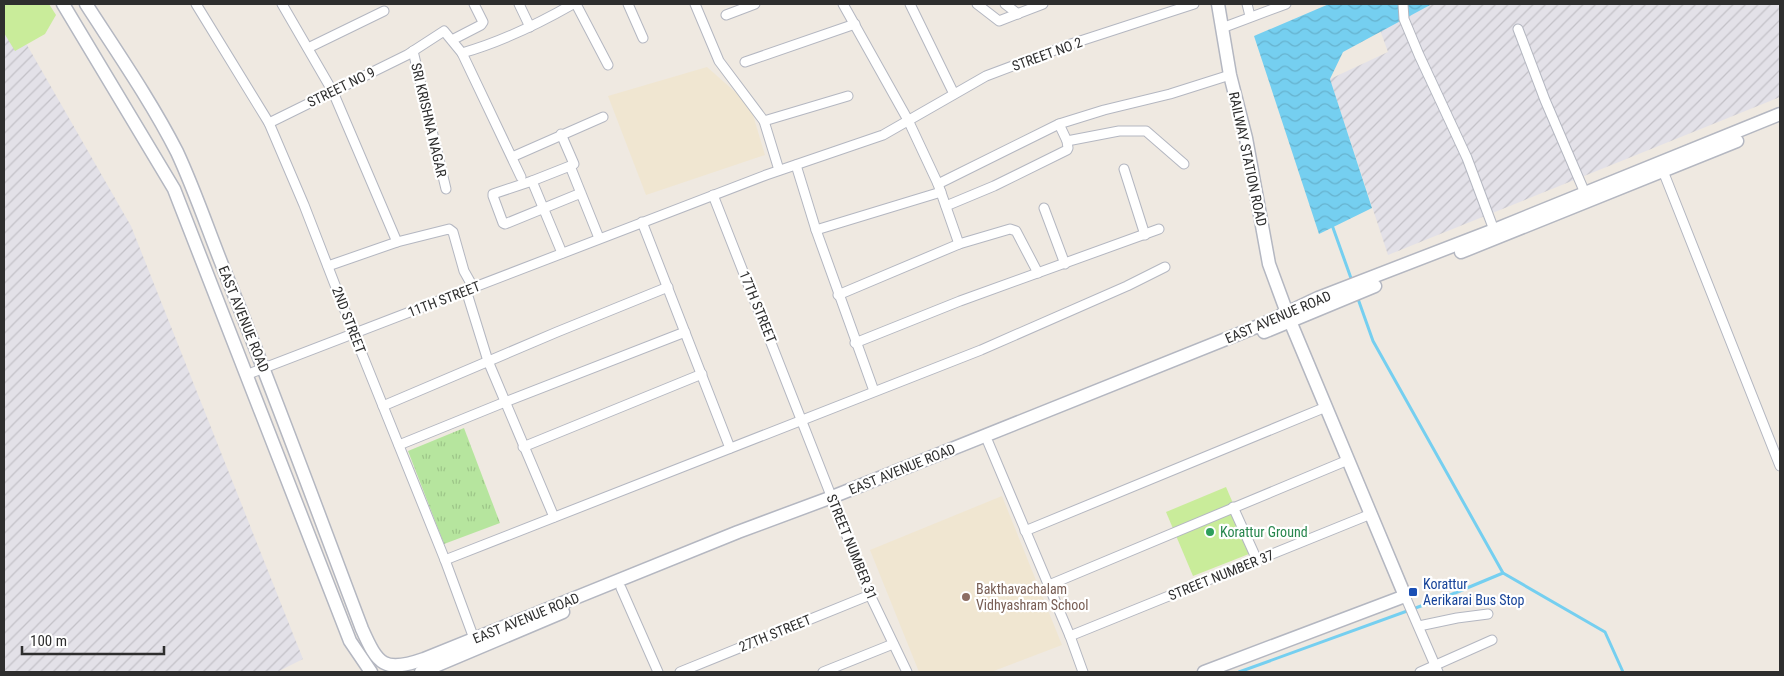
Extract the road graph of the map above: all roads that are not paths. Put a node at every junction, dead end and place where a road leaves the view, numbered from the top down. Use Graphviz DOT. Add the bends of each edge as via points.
graph roads {
  1 [pos="63,4"];
  2 [pos="86,4"];
  3 [pos="196,4"];
  4 [pos="282,4"];
  5 [pos="474,4"];
  6 [pos="519,4"];
  7 [pos="575,4"];
  8 [pos="628,4"];
  9 [pos="695,4"];
  10 [pos="755,4"];
  11 [pos="844,4"];
  12 [pos="910,4"];
  13 [pos="977,4"];
  14 [pos="1005,4"];
  15 [pos="1043,4"];
  16 [pos="1194,4"];
  17 [pos="1218,4"];
  18 [pos="1247,4"];
  19 [pos="1286,4"];
  20 [pos="1403,4"];
  21 [pos="384,11"];
  22 [pos="1018,14"];
  23 [pos="726,15"];
  24 [pos="1250,16"];
  25 [pos="855,24"];
  26 [pos="530,27"];
  27 [pos="1222,28"];
  28 [pos="1518,29"];
  29 [pos="643,38"];
  30 [pos="452,40"];
  31 [pos="308,48"];
  32 [pos="413,51"];
  33 [pos="462,53"];
  34 [pos="745,62"];
  35 [pos="608,66"];
  36 [pos="1230,75"];
  37 [pos="332,92"];
  38 [pos="954,94"];
  39 [pos="848,96"];
  40 [pos="1780,114"];
  41 [pos="603,117"];
  42 [pos="908,120"];
  43 [pos="764,121"];
  44 [pos="269,123"];
  45 [pos="1780,123"];
  46 [pos="1059,124"];
  47 [pos="561,134"];
  48 [pos="1067,142"];
  49 [pos="512,157"];
  50 [pos="574,164"];
  51 [pos="1184,164"];
  52 [pos="796,165"];
  53 [pos="1661,167"];
  54 [pos="1124,169"];
  55 [pos="779,170"];
  56 [pos="521,177"];
  57 [pos="532,181"];
  58 [pos="446,188"];
  59 [pos="939,188"];
  60 [pos="1585,192"];
  61 [pos="581,193"];
  62 [pos="713,195"];
  63 [pos="946,206"];
  64 [pos="543,208"];
  65 [pos="1044,208"];
  66 [pos="642,222"];
  67 [pos="1159,229"];
  68 [pos="816,230"];
  69 [pos="1494,230"];
  70 [pos="1145,234"];
  71 [pos="599,238"];
  72 [pos="397,242"];
  73 [pos="959,244"];
  74 [pos="562,253"];
  75 [pos="1065,264"];
  76 [pos="328,266"];
  77 [pos="1165,267"];
  78 [pos="1038,273"];
  79 [pos="1376,281"];
  80 [pos="668,287"];
  81 [pos="470,289"];
  82 [pos="838,295"];
  83 [pos="1289,316"];
  84 [pos="685,332"];
  85 [pos="354,334"];
  86 [pos="855,343"];
  87 [pos="488,361"];
  88 [pos="264,368"];
  89 [pos="702,374"];
  90 [pos="246,376"];
  91 [pos="874,391"];
  92 [pos="505,402"];
  93 [pos="383,406"];
  94 [pos="1326,407"];
  95 [pos="802,420"];
  96 [pos="988,442"];
  97 [pos="399,445"];
  98 [pos="523,446"];
  99 [pos="730,448"];
  100 [pos="1348,460"];
  101 [pos="1780,466"];
  102 [pos="833,500"];
  103 [pos="1233,507"];
  104 [pos="1371,514"];
  105 [pos="554,517"];
  106 [pos="1026,531"];
  107 [pos="445,560"];
  108 [pos="1257,560"];
  109 [pos="1049,585"];
  110 [pos="621,588"];
  111 [pos="870,594"];
  112 [pos="1407,600"];
  113 [pos="1488,614"];
  114 [pos="362,629"];
  115 [pos="1420,629"];
  116 [pos="347,634"];
  117 [pos="1070,636"];
  118 [pos="1492,640"];
  119 [pos="476,643"];
  120 [pos="893,644"];
  121 [pos="1437,669"];
  122 [pos="371,672"];
  123 [pos="420,672"];
  124 [pos="658,672"];
  125 [pos="680,672"];
  126 [pos="823,672"];
  127 [pos="907,672"];
  128 [pos="1083,672"];
  129 [pos="1204,672"];
  130 [pos="1420,672"];
  1 -- 90 [label="main road, EAST AVENUE ROAD" via="174,189"];
  2 -- 88 [label="main road, EAST AVENUE ROAD" via="176,151"];
  3 -- 44 [label="street, 2ND STREET"];
  4 -- 31 [label="street"];
  5 -- 30 [label="street" via="483,22"];
  6 -- 26 [label="street"];
  7 -- 26 [label="street"];
  7 -- 35 [label="street"];
  8 -- 29 [label="street"];
  9 -- 43 [label="street" via="719,61"];
  10 -- 23 [label="street"];
  11 -- 25 [label="street"];
  12 -- 38 [label="street"];
  13 -- 22 [label="street" via="999,21"];
  14 -- 22 [label="street"];
  15 -- 22 [label="street"];
  16 -- 38 [label="street, STREET NO 2" via="1071,44 986,76"];
  17 -- 27 [label="main road, RAILWAY STATION ROAD"];
  18 -- 24 [label="street"];
  19 -- 24 [label="street"];
  20 -- 69 [label="street" via="1404,19 1467,158"];
  21 -- 31 [label="street"];
  24 -- 27 [label="street"];
  25 -- 34 [label="street"];
  25 -- 42 [label="street"];
  26 -- 33 [label="street"];
  27 -- 36 [label="main road, RAILWAY STATION ROAD"];
  28 -- 60 [label="street"];
  30 -- 32 [label="street, STREET NO 9" via="444,31"];
  30 -- 33 [label="street"];
  31 -- 37 [label="street"];
  32 -- 37 [label="street, STREET NO 9"];
  32 -- 58 [label="street, SRI KRISHNA NAGAR"];
  33 -- 49 [label="street"];
  36 -- 46 [label="street"];
  36 -- 83 [label="main road, RAILWAY STATION ROAD" via="1246,138 1268,264"];
  37 -- 44 [label="street, STREET NO 9"];
  37 -- 72 [label="street"];
  38 -- 42 [label="street, STREET NO 2"];
  39 -- 43 [label="street"];
  40 -- 53 [label="main road"];
  41 -- 47 [label="street"];
  42 -- 52 [label="street, STREET NO 2" via="883,135"];
  42 -- 59 [label="street"];
  43 -- 55 [label="street"];
  44 -- 76 [label="street, 2ND STREET"];
  45 -- 53 [label="main road"];
  46 -- 48 [label="street"];
  46 -- 59 [label="street"];
  47 -- 49 [label="street"];
  47 -- 50 [label="street"];
  48 -- 51 [label="street" via="1119,130 1146,131"];
  48 -- 63 [label="street" via="1067,150"];
  49 -- 56 [label="street"];
  52 -- 55 [label="street, STREET NO 2"];
  52 -- 68 [label="street"];
  53 -- 60 [label="main road"];
  53 -- 79 [label="main road"];
  53 -- 101 [label="street"];
  54 -- 70 [label="street"];
  55 -- 62 [label="street, 11TH STREET"];
  57 -- 61 [label="street" via="570,166"];
  57 -- 64 [label="street"];
  57 -- 64 [label="street" via="493,194 503,223"];
  59 -- 63 [label="street"];
  59 -- 68 [label="street"];
  60 -- 69 [label="main road"];
  61 -- 64 [label="street"];
  61 -- 71 [label="street"];
  62 -- 66 [label="street, 11TH STREET"];
  62 -- 95 [label="street, 17TH STREET"];
  63 -- 73 [label="street"];
  64 -- 74 [label="street"];
  65 -- 75 [label="street"];
  66 -- 71 [label="street, 11TH STREET"];
  66 -- 80 [label="street"];
  67 -- 70 [label="street"];
  68 -- 82 [label="street"];
  69 -- 79 [label="main road"];
  70 -- 75 [label="street"];
  71 -- 74 [label="street, 11TH STREET"];
  72 -- 76 [label="street"];
  72 -- 81 [label="street" via="451,230"];
  73 -- 78 [label="street" via="1014,229"];
  73 -- 82 [label="street"];
  74 -- 81 [label="street, 11TH STREET"];
  75 -- 78 [label="street"];
  76 -- 85 [label="street, 2ND STREET"];
  77 -- 91 [label="street" via="981,350"];
  78 -- 86 [label="street"];
  79 -- 83 [label="main road, EAST AVENUE ROAD"];
  80 -- 84 [label="street"];
  80 -- 87 [label="street"];
  81 -- 85 [label="street, 11TH STREET"];
  81 -- 87 [label="street"];
  82 -- 86 [label="street"];
  83 -- 94 [label="main road, RAILWAY STATION ROAD"];
  83 -- 96 [label="main road, EAST AVENUE ROAD"];
  83 -- 102 [label="main road, EAST AVENUE ROAD"];
  84 -- 89 [label="street"];
  84 -- 92 [label="street"];
  85 -- 88 [label="street, 11TH STREET"];
  85 -- 93 [label="street, 2ND STREET"];
  86 -- 91 [label="street"];
  87 -- 92 [label="street"];
  87 -- 93 [label="street"];
  88 -- 90 [label="street, 11TH STREET"];
  88 -- 114 [label="main road, EAST AVENUE ROAD"];
  89 -- 98 [label="street"];
  89 -- 99 [label="street"];
  90 -- 116 [label="main road, EAST AVENUE ROAD"];
  91 -- 95 [label="street"];
  92 -- 97 [label="street"];
  92 -- 98 [label="street"];
  93 -- 97 [label="street, 2ND STREET"];
  94 -- 100 [label="main road, RAILWAY STATION ROAD"];
  94 -- 106 [label="street"];
  95 -- 99 [label="street"];
  95 -- 102 [label="street, STREET NUMBER 31"];
  96 -- 102 [label="main road, EAST AVENUE ROAD"];
  96 -- 106 [label="street"];
  97 -- 107 [label="street, 2ND STREET"];
  98 -- 105 [label="street"];
  99 -- 105 [label="street"];
  100 -- 103 [label="street"];
  100 -- 104 [label="main road, RAILWAY STATION ROAD"];
  102 -- 110 [label="main road, EAST AVENUE ROAD"];
  102 -- 111 [label="street, STREET NUMBER 31"];
  102 -- 119 [label="main road, EAST AVENUE ROAD" via="738,532"];
  103 -- 108 [label="street"];
  103 -- 109 [label="street"];
  104 -- 108 [label="street, STREET NUMBER 37"];
  104 -- 112 [label="main road, RAILWAY STATION ROAD"];
  105 -- 107 [label="street"];
  106 -- 109 [label="street"];
  107 -- 119 [label="street, 2ND STREET"];
  108 -- 117 [label="street, STREET NUMBER 37"];
  109 -- 117 [label="street"];
  110 -- 119 [label="main road, EAST AVENUE ROAD"];
  110 -- 124 [label="street"];
  111 -- 120 [label="street, STREET NUMBER 31"];
  111 -- 125 [label="street, 27TH STREET"];
  112 -- 115 [label="street"];
  112 -- 129 [label="main road"];
  113 -- 115 [label="street" via="1450,619"];
  114 -- 116 [label="main road"];
  114 -- 119 [label="main road, EAST AVENUE ROAD" via="376,657 390,666 413,663"];
  115 -- 121 [label="street"];
  116 -- 122 [label="main road, EAST AVENUE ROAD"];
  117 -- 128 [label="street"];
  118 -- 121 [label="street"];
  119 -- 123 [label="main road, EAST AVENUE ROAD"];
  120 -- 126 [label="street"];
  120 -- 127 [label="street, STREET NUMBER 31"];
  121 -- 130 [label="street"];
}
